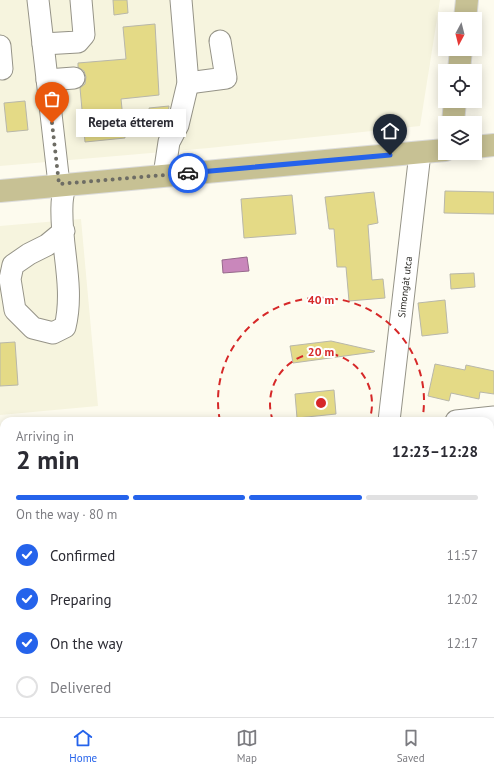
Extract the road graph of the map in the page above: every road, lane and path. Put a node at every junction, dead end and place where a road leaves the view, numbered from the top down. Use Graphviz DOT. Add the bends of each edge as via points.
graph roads {
  1 [pos="38,0"];
  2 [pos="81,0"];
  3 [pos="181,0"];
  4 [pos="467,0"];
  5 [pos="466,12"];
  6 [pos="220,41"];
  7 [pos="43,44"];
  8 [pos="0,46"];
  9 [pos="2,69"];
  10 [pos="74,78"];
  11 [pos="47,80"];
  12 [pos="188,83"];
  13 [pos="494,145"];
  14 [pos="482,146"];
  15 [pos="438,151"];
  16 [pos="420,153"];
  17 [pos="164,175"];
  18 [pos="62,184"];
  19 [pos="0,190"];
  20 [pos="64,231"];
  21 [pos="389,417"];
  1 -- 7 [label="street"];
  2 -- 7 [label="street" via="84,35 78,42"];
  3 -- 12 [label="street"];
  4 -- 5 [label="main road"];
  6 -- 12 [label="street" via="226,78"];
  7 -- 11 [label="street"];
  8 -- 9 [label="street"];
  10 -- 11 [label="street"];
  11 -- 18 [label="street"];
  12 -- 17 [label="street" via="178,125 169,142"];
  13 -- 14 [label="main road"];
  15 -- 16 [label="main road"];
  16 -- 17 [label="main road"];
  16 -- 21 [label="street, Simongát utca"];
  17 -- 18 [label="main road"];
  18 -- 19 [label="main road"];
  18 -- 20 [label="street"];
  20 -- 20 [label="street" via="69,311 65,327 53,333 33,328 14,310 10,279 13,265"];
}
